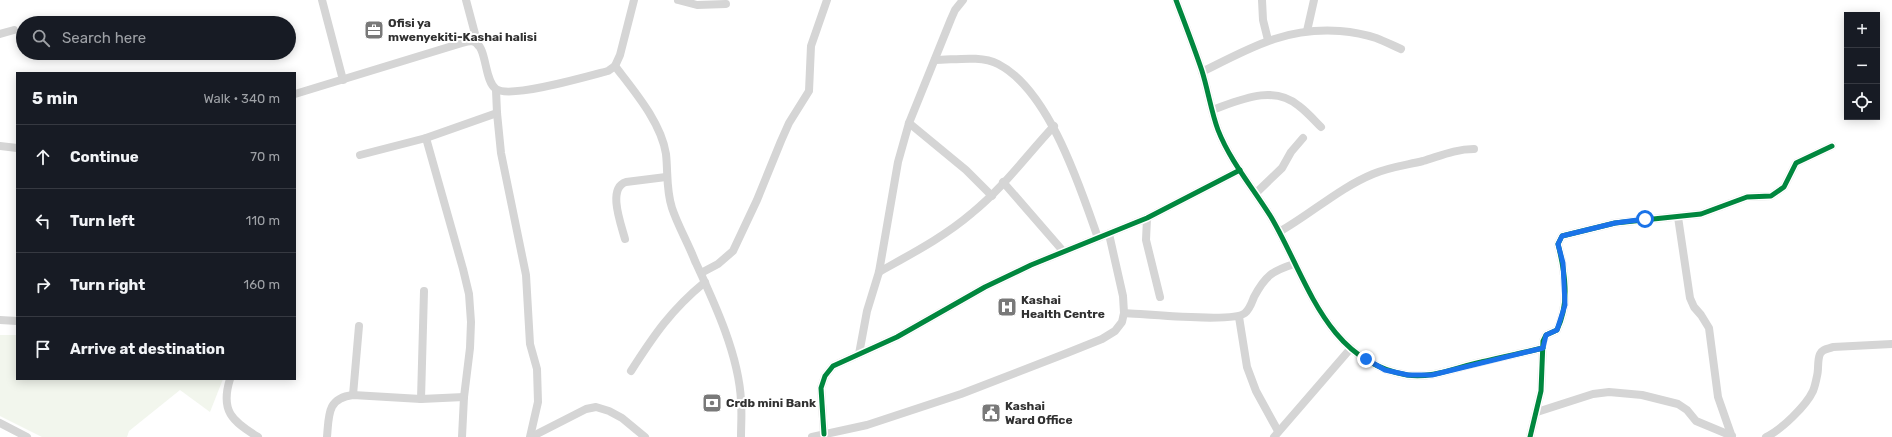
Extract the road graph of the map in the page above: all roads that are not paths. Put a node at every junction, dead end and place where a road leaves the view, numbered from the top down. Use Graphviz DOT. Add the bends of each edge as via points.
graph roads {
  1 [pos="322,0"];
  2 [pos="466,0"];
  3 [pos="634,0"];
  4 [pos="678,0"];
  5 [pos="827,0"];
  6 [pos="964,0"];
  7 [pos="1176,0"];
  8 [pos="1262,0"];
  9 [pos="1314,0"];
  10 [pos="726,4"];
  11 [pos="14,30"];
  12 [pos="1307,31"];
  13 [pos="0,34"];
  14 [pos="1268,40"];
  15 [pos="478,45"];
  16 [pos="1401,49"];
  17 [pos="935,60"];
  18 [pos="615,66"];
  19 [pos="1202,72"];
  20 [pos="343,80"];
  21 [pos="496,90"];
  22 [pos="296,94"];
  23 [pos="1212,110"];
  24 [pos="497,114"];
  25 [pos="909,123"];
  26 [pos="1054,126"];
  27 [pos="1321,127"];
  28 [pos="426,138"];
  29 [pos="1303,138"];
  30 [pos="0,146"];
  31 [pos="1832,146"];
  32 [pos="16,148"];
  33 [pos="1474,149"];
  34 [pos="360,155"];
  35 [pos="1240,170"];
  36 [pos="666,177"];
  37 [pos="1003,182"];
  38 [pos="1256,193"];
  39 [pos="992,196"];
  40 [pos="1678,217"];
  41 [pos="1147,218"];
  42 [pos="1279,232"];
  43 [pos="1109,234"];
  44 [pos="625,238"];
  45 [pos="1098,238"];
  46 [pos="1063,251"];
  47 [pos="1294,264"];
  48 [pos="879,272"];
  49 [pos="701,273"];
  50 [pos="705,282"];
  51 [pos="424,291"];
  52 [pos="1160,297"];
  53 [pos="1124,313"];
  54 [pos="1239,317"];
  55 [pos="0,320"];
  56 [pos="16,321"];
  57 [pos="359,326"];
  58 [pos="1892,344"];
  59 [pos="1351,348"];
  60 [pos="1543,348"];
  61 [pos="859,354"];
  62 [pos="631,372"];
  63 [pos="230,380"];
  64 [pos="353,395"];
  65 [pos="464,397"];
  66 [pos="421,399"];
  67 [pos="1537,412"];
  68 [pos="0,423"];
  69 [pos="824,434"];
  70 [pos="1276,434"];
  71 [pos="27,437"];
  72 [pos="258,437"];
  73 [pos="328,437"];
  74 [pos="462,437"];
  75 [pos="531,437"];
  76 [pos="645,437"];
  77 [pos="741,437"];
  78 [pos="812,437"];
  79 [pos="1530,437"];
  80 [pos="1732,437"];
  81 [pos="1766,437"];
  1 -- 20 [label="street"];
  2 -- 15 [label="street"];
  3 -- 18 [label="street" via="620,56"];
  4 -- 10 [label="street" via="697,4"];
  5 -- 49 [label="street" via="811,46 809,91 780,141 757,200 733,251 718,264"];
  6 -- 17 [label="street" via="955,10"];
  7 -- 19 [label="street"];
  8 -- 14 [label="street"];
  9 -- 12 [label="street"];
  11 -- 13 [label="street"];
  12 -- 14 [label="street"];
  12 -- 16 [label="street" via="1360,34 1375,37"];
  14 -- 19 [label="street"];
  15 -- 20 [label="street" via="472,42 462,43"];
  15 -- 21 [label="street" via="490,83"];
  17 -- 25 [label="street"];
  17 -- 26 [label="street" via="983,60 998,64 1009,71 1039,102"];
  18 -- 21 [label="street" via="608,71 541,87 505,92"];
  18 -- 36 [label="street" via="656,126 663,141"];
  19 -- 23 [label="street"];
  20 -- 22 [label="street"];
  21 -- 24 [label="street"];
  23 -- 27 [label="street" via="1252,97 1275,94 1299,105"];
  23 -- 35 [label="street" via="1227,152"];
  24 -- 28 [label="street"];
  24 -- 75 [label="street" via="501,153 526,275 530,344 537,369 538,402"];
  25 -- 39 [label="street" via="966,170"];
  25 -- 48 [label="street" via="898,162"];
  26 -- 37 [label="street"];
  26 -- 45 [label="street"];
  28 -- 34 [label="street"];
  28 -- 65 [label="street" via="469,294 470,348"];
  29 -- 38 [label="street" via="1282,168"];
  30 -- 32 [label="street"];
  31 -- 40 [label="street" via="1796,163 1784,187 1771,196 1747,197 1701,214"];
  33 -- 42 [label="street" via="1456,150 1374,173"];
  35 -- 38 [label="street"];
  35 -- 41 [label="street"];
  36 -- 44 [label="street" via="626,182 617,187 618,213"];
  36 -- 49 [label="street" via="672,208"];
  37 -- 39 [label="street"];
  37 -- 46 [label="street"];
  38 -- 42 [label="street"];
  39 -- 48 [label="street" via="935,241"];
  40 -- 60 [label="street" via="1615,223 1562,236 1558,244 1563,263 1565,305 1557,330 1546,335"];
  40 -- 80 [label="street" via="1690,298 1709,328 1718,397"];
  41 -- 43 [label="street"];
  41 -- 52 [label="street" via="1146,240"];
  42 -- 47 [label="street"];
  43 -- 45 [label="street"];
  43 -- 53 [label="street" via="1123,296"];
  45 -- 46 [label="street"];
  46 -- 61 [label="street" via="985,287 897,337"];
  47 -- 54 [label="street" via="1278,269 1266,277 1249,309"];
  47 -- 59 [label="street" via="1320,314"];
  48 -- 61 [label="street" via="867,311"];
  49 -- 50 [label="street"];
  50 -- 62 [label="street" via="669,316"];
  50 -- 77 [label="street" via="734,361 741,400"];
  51 -- 66 [label="street"];
  53 -- 54 [label="street"];
  53 -- 69 [label="street" via="1122,322 1115,331 1102,339 916,409 867,425"];
  54 -- 70 [label="street" via="1247,367"];
  55 -- 56 [label="street"];
  57 -- 64 [label="street"];
  58 -- 81 [label="street" via="1825,349 1820,353 1813,392 1804,405"];
  59 -- 60 [label="street" via="1385,370 1408,375 1432,375"];
  59 -- 70 [label="street"];
  60 -- 67 [label="street"];
  61 -- 69 [label="street" via="833,366 825,376 821,399"];
  63 -- 72 [label="street" via="226,391 226,405 233,420"];
  64 -- 66 [label="street"];
  64 -- 73 [label="street" via="336,400 332,407"];
  65 -- 66 [label="street"];
  65 -- 74 [label="street"];
  67 -- 79 [label="street"];
  67 -- 80 [label="street" via="1593,394 1609,392 1642,395 1678,404 1696,421"];
  68 -- 71 [label="street"];
  69 -- 78 [label="street"];
  75 -- 76 [label="street" via="586,409 596,407 622,418"];
}
